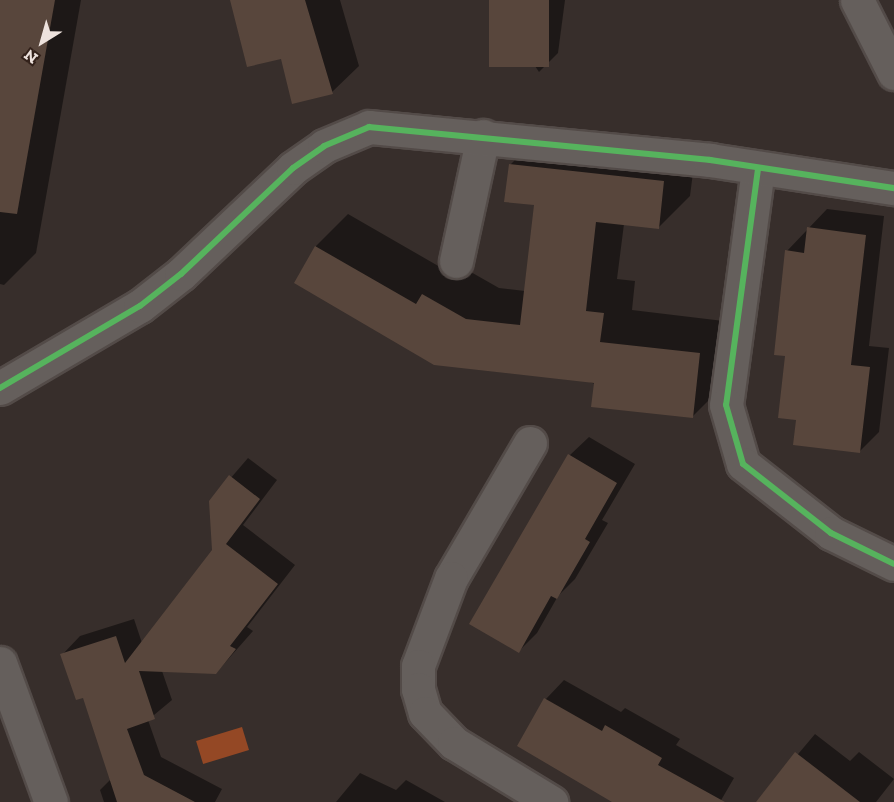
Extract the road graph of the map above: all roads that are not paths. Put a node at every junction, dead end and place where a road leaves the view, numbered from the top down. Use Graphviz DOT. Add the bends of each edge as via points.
graph roads {
  1 [pos="857,0"];
  2 [pos="894,73"];
  3 [pos="483,136"];
  4 [pos="758,169"];
  5 [pos="894,188"];
  6 [pos="456,261"];
  7 [pos="0,388"];
  8 [pos="530,442"];
  9 [pos="894,564"];
  10 [pos="0,663"];
  11 [pos="51,802"];
  12 [pos="551,802"];
  1 -- 2 [label="street"];
  3 -- 4 [label="street" via="710,160"];
  3 -- 6 [label="street"];
  3 -- 7 [label="street" via="384,126 369,127 324,146 264,192 180,274 140,306"];
  4 -- 5 [label="street"];
  4 -- 9 [label="street" via="726,405 743,464 831,533"];
  8 -- 12 [label="street" via="451,578 418,666 418,689 425,713 454,743"];
  10 -- 11 [label="street"];
}
